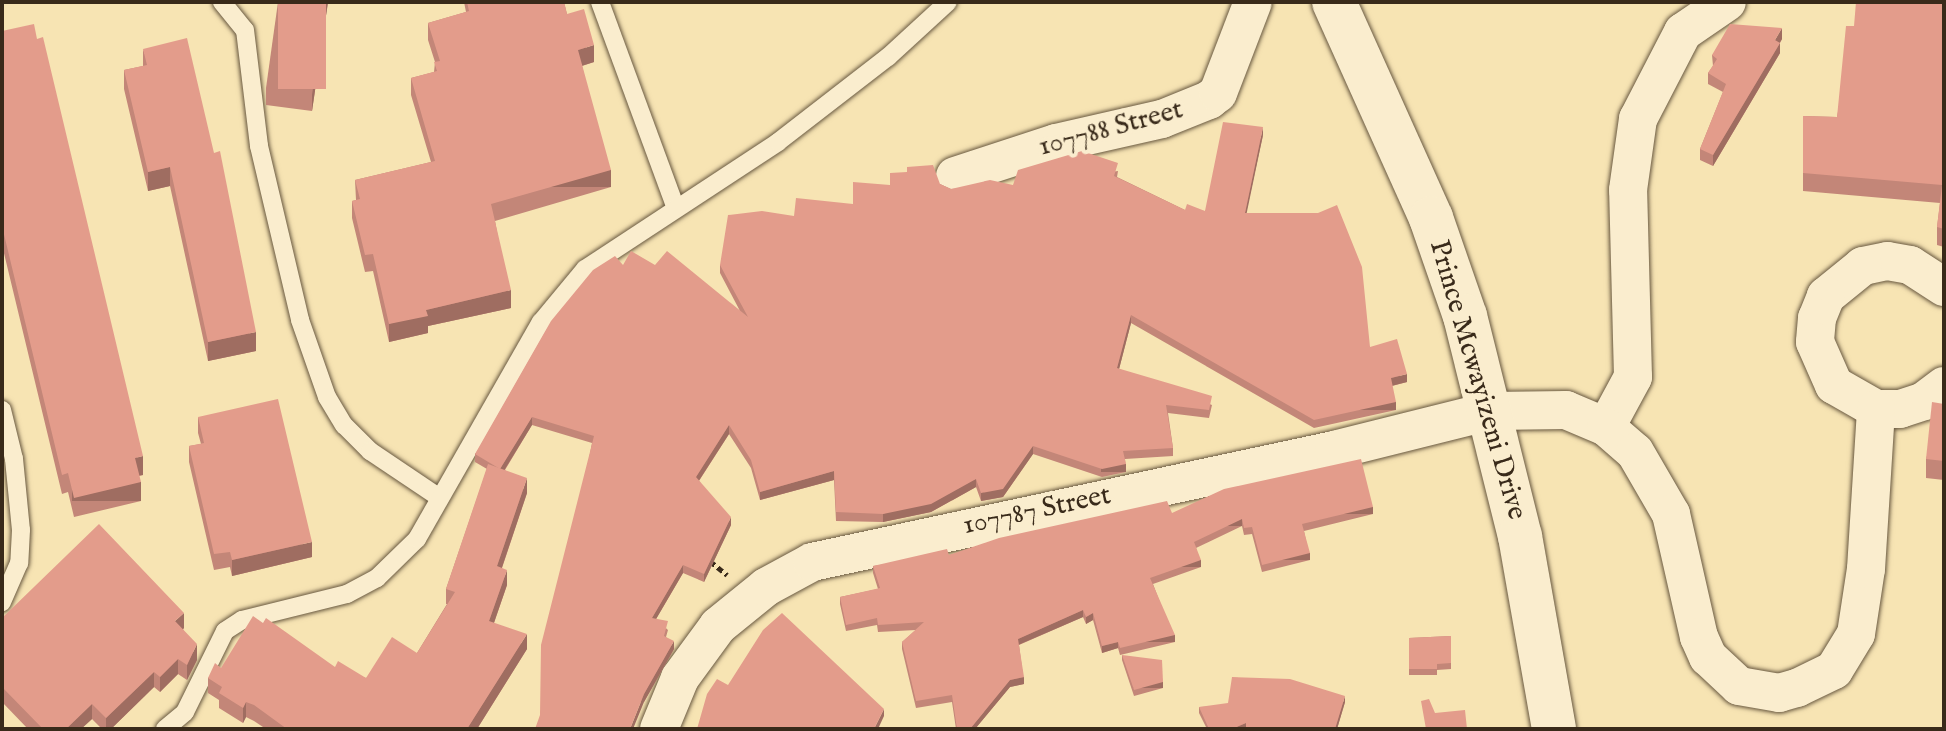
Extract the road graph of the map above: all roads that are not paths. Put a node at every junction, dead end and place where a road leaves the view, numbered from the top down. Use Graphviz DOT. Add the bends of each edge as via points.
graph roads {
  1 [pos="222,2"];
  2 [pos="600,2"];
  3 [pos="948,2"];
  4 [pos="1253,2"];
  5 [pos="1334,2"];
  6 [pos="1727,2"];
  7 [pos="955,176"];
  8 [pos="675,206"];
  9 [pos="1944,287"];
  10 [pos="1944,386"];
  11 [pos="1876,409"];
  12 [pos="2,410"];
  13 [pos="1491,411"];
  14 [pos="1606,427"];
  15 [pos="440,498"];
  16 [pos="2,602"];
  17 [pos="165,729"];
  18 [pos="659,729"];
  19 [pos="1554,729"];
  1 -- 15 [label="lane" via="245,30 259,146 300,320 327,397 370,451"];
  2 -- 8 [label="lane"];
  3 -- 8 [label="lane" via="888,57 778,142"];
  4 -- 7 [label="street, 107788 Street" via="1218,93 1209,100 1162,119 1056,143"];
  5 -- 13 [label="street, Prince Mcwayizeni Drive" via="1431,218"];
  6 -- 14 [label="street" via="1683,32 1638,119 1628,190 1633,377"];
  8 -- 15 [label="lane" via="585,269 559,296"];
  9 -- 11 [label="street" via="1910,265 1887,261 1842,278 1826,296 1817,318 1821,365 1834,385"];
  10 -- 11 [label="street" via="1912,405"];
  11 -- 14 [label="street, 107787 Street" via="1866,569 1856,634 1834,670 1779,693 1739,686 1708,657 1662,493 1635,452"];
  12 -- 16 [label="lane" via="14,459 21,530 19,563"];
  13 -- 14 [label="street, 107787 Street" via="1566,410"];
  13 -- 18 [label="street, 107787 Street" via="812,562 754,595 702,645"];
  13 -- 19 [label="street, Prince Mcwayizeni Drive" via="1520,536"];
  15 -- 17 [label="lane" via="417,539 377,578 347,594 242,620 225,631 185,712"];
}
